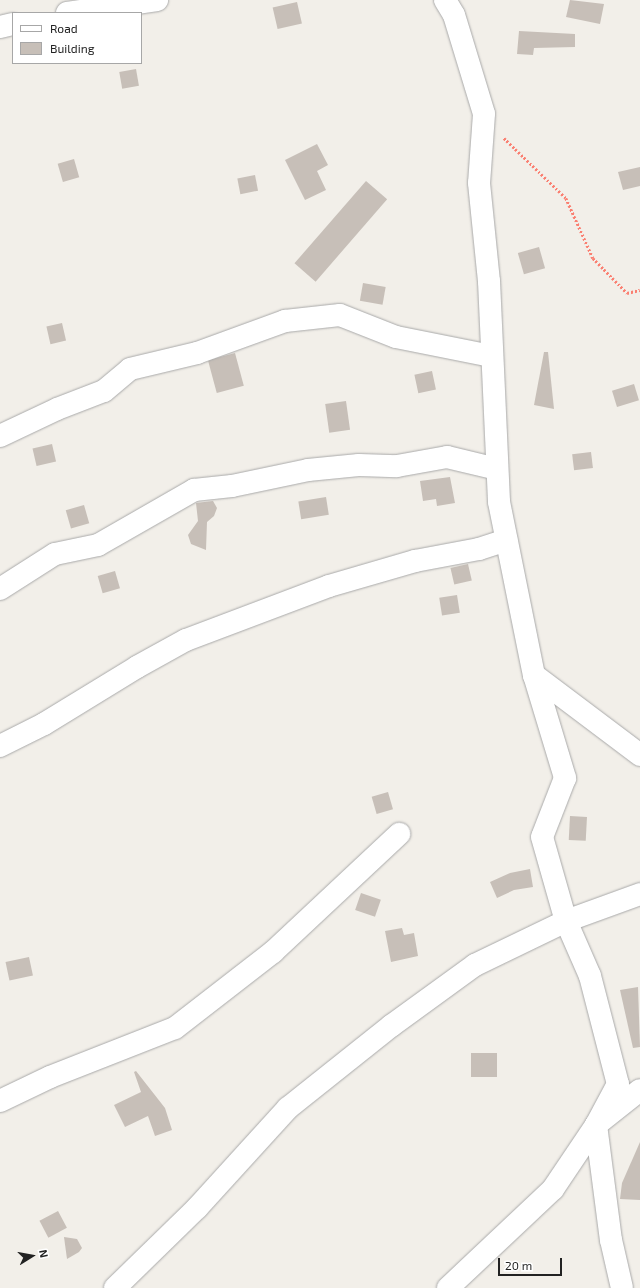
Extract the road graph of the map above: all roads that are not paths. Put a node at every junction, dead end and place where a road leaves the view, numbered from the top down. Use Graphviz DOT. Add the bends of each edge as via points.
graph roads {
  1 [pos="157,0"];
  2 [pos="445,0"];
  3 [pos="74,12"];
  4 [pos="12,24"];
  5 [pos="0,27"];
  6 [pos="491,356"];
  7 [pos="0,436"];
  8 [pos="497,469"];
  9 [pos="507,540"];
  10 [pos="0,589"];
  11 [pos="534,675"];
  12 [pos="0,746"];
  13 [pos="640,755"];
  14 [pos="399,834"];
  15 [pos="640,894"];
  16 [pos="566,921"];
  17 [pos="640,1090"];
  18 [pos="0,1101"];
  19 [pos="596,1125"];
  20 [pos="115,1288"];
  21 [pos="448,1288"];
  22 [pos="622,1288"];
  1 -- 3 [label="street"];
  2 -- 6 [label="street" via="454,16 484,114 479,183 489,281"];
  4 -- 5 [label="street"];
  6 -- 7 [label="street" via="396,337 340,315 285,321 197,353 130,369 104,391 57,409"];
  6 -- 8 [label="street"];
  8 -- 9 [label="street" via="499,502"];
  8 -- 10 [label="street" via="447,457 398,466 359,465 308,470 232,486 194,490 98,545 55,554"];
  9 -- 11 [label="street"];
  9 -- 12 [label="street" via="479,550 415,561 329,586 186,640 137,666 44,724"];
  11 -- 13 [label="street"];
  11 -- 16 [label="street" via="565,778 542,837"];
  14 -- 18 [label="street" via="273,952 175,1028 50,1077"];
  15 -- 16 [label="street"];
  16 -- 19 [label="street" via="590,976 618,1084"];
  16 -- 20 [label="street" via="475,965 391,1026 288,1108 196,1208"];
  17 -- 19 [label="street"];
  19 -- 21 [label="street" via="553,1189"];
  19 -- 22 [label="street" via="610,1240"];
}
